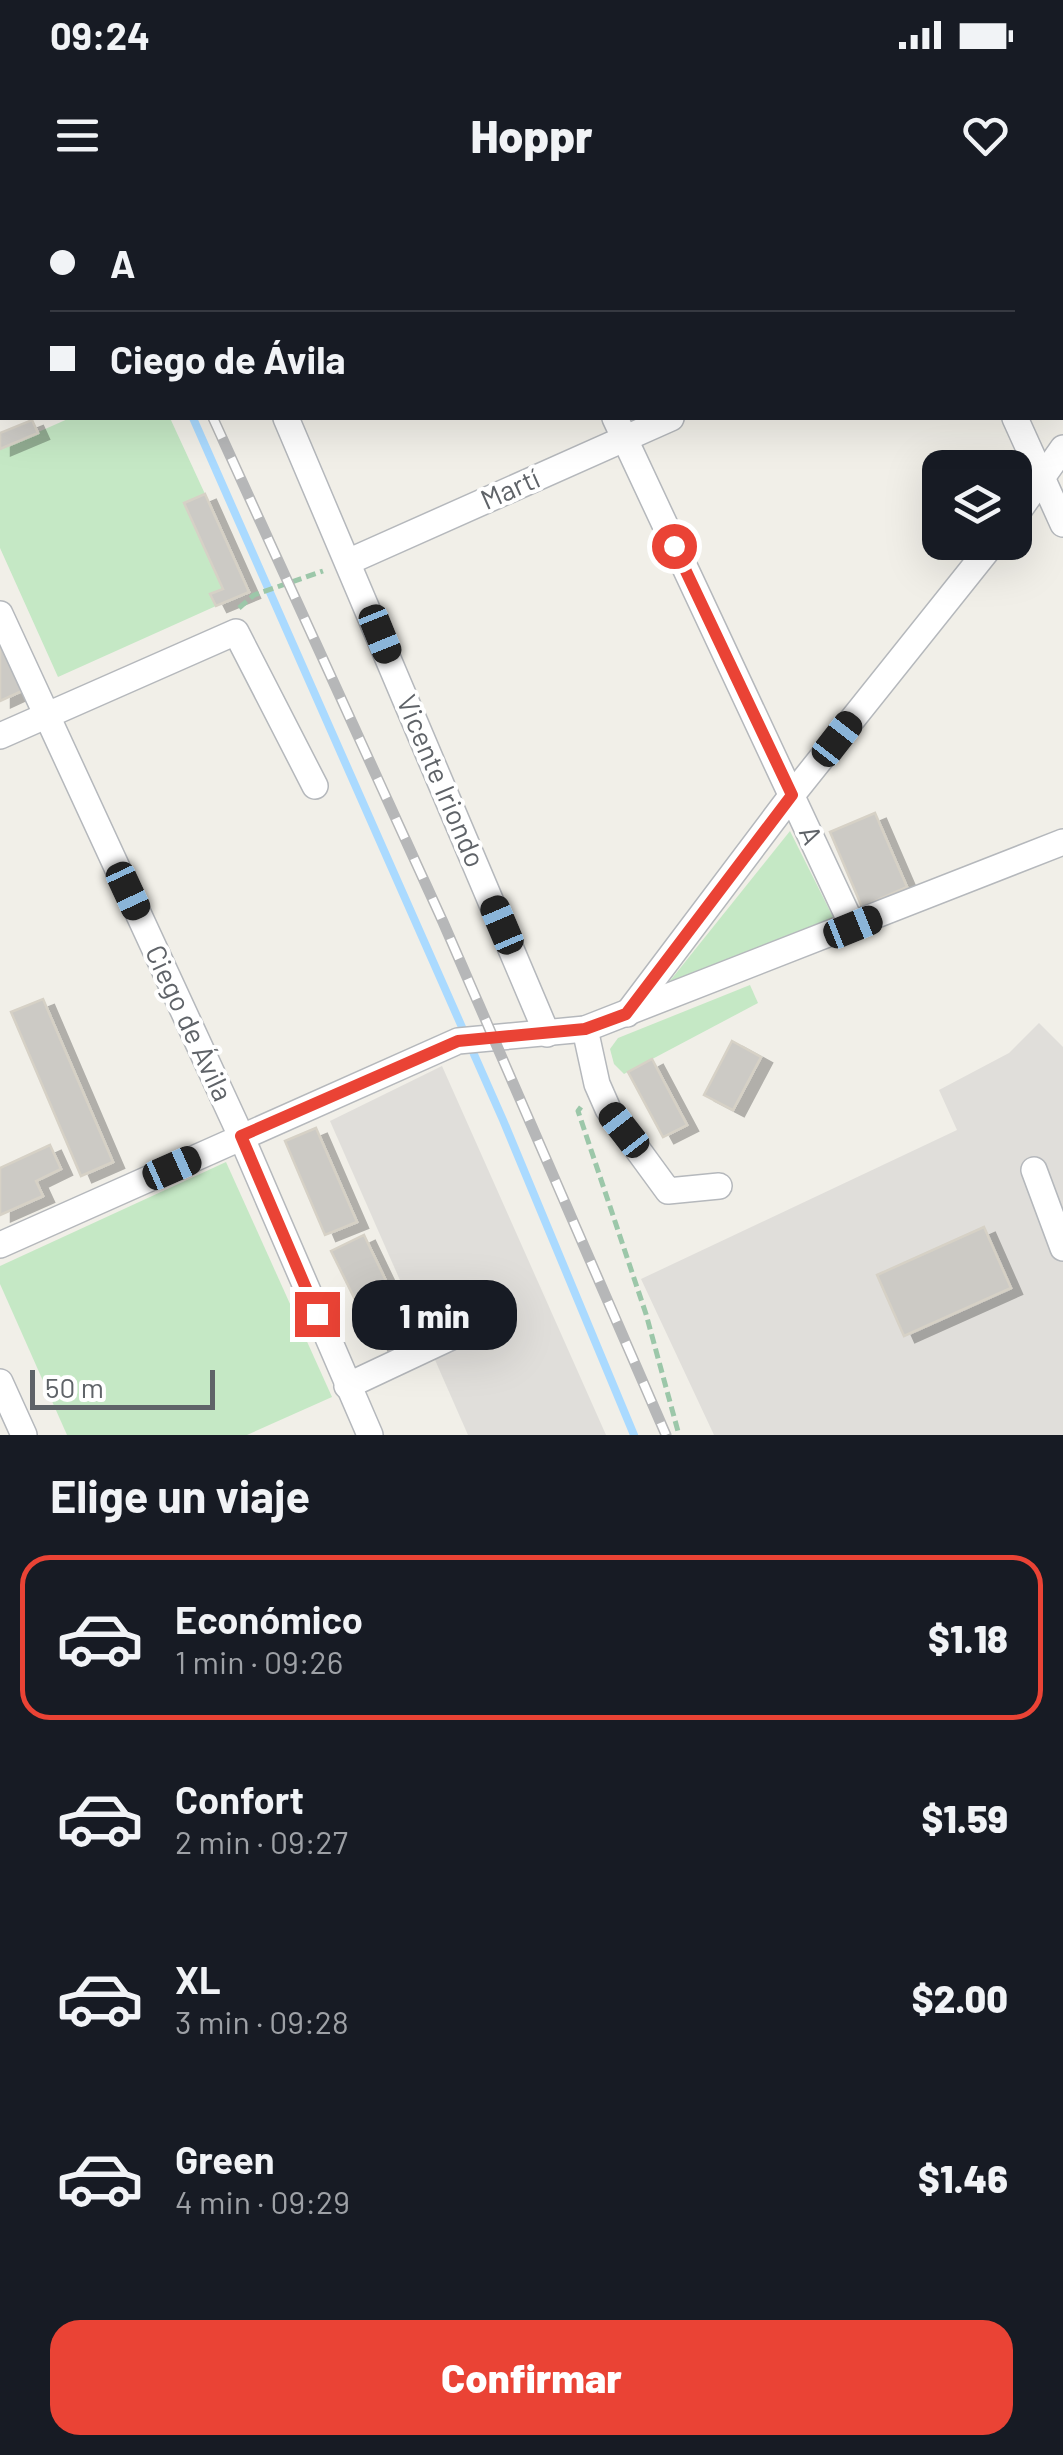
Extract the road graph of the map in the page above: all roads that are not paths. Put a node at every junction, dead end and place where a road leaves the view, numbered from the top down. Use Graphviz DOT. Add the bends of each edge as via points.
graph roads {
  1 [pos="287,420"];
  2 [pos="661,420"];
  3 [pos="1015,420"];
  4 [pos="619,428"];
  5 [pos="1063,448"];
  6 [pos="1044,480"];
  7 [pos="1032,495"];
  8 [pos="1063,524"];
  9 [pos="980,560"];
  10 [pos="350,561"];
  11 [pos="0,614"];
  12 [pos="46,715"];
  13 [pos="0,736"];
  14 [pos="315,786"];
  15 [pos="792,795"];
  16 [pos="1063,842"];
  17 [pos="853,927"];
  18 [pos="626,1014"];
  19 [pos="585,1029"];
  20 [pos="547,1034"];
  21 [pos="241,1136"];
  22 [pos="1034,1170"];
  23 [pos="719,1186"];
  24 [pos="0,1245"];
  25 [pos="1063,1248"];
  26 [pos="464,1332"];
  27 [pos="0,1382"];
  28 [pos="348,1386"];
  29 [pos="24,1435"];
  30 [pos="370,1435"];
  1 -- 10 [label="street, Vicente Iriondo"];
  2 -- 4 [label="street, Martí"];
  3 -- 6 [label="street"];
  4 -- 10 [label="street, Martí"];
  4 -- 15 [label="street, A"];
  5 -- 6 [label="street"];
  6 -- 7 [label="street"];
  6 -- 8 [label="street"];
  9 -- 15 [label="street"];
  10 -- 20 [label="street, Vicente Iriondo"];
  11 -- 12 [label="street, Ciego de Ávila"];
  12 -- 13 [label="street"];
  12 -- 14 [label="street" via="236,632"];
  12 -- 21 [label="street, Ciego de Ávila"];
  15 -- 17 [label="street, A"];
  15 -- 18 [label="street"];
  16 -- 17 [label="street"];
  17 -- 18 [label="street"];
  18 -- 19 [label="street"];
  19 -- 20 [label="street"];
  19 -- 23 [label="street" via="608,1109 668,1191"];
  20 -- 21 [label="street" via="467,1040"];
  21 -- 24 [label="street"];
  21 -- 28 [label="street, Ciego de Ávila"];
  22 -- 25 [label="street"];
  26 -- 28 [label="street"];
  27 -- 29 [label="street"];
  28 -- 30 [label="street, Ciego de Ávila"];
}
